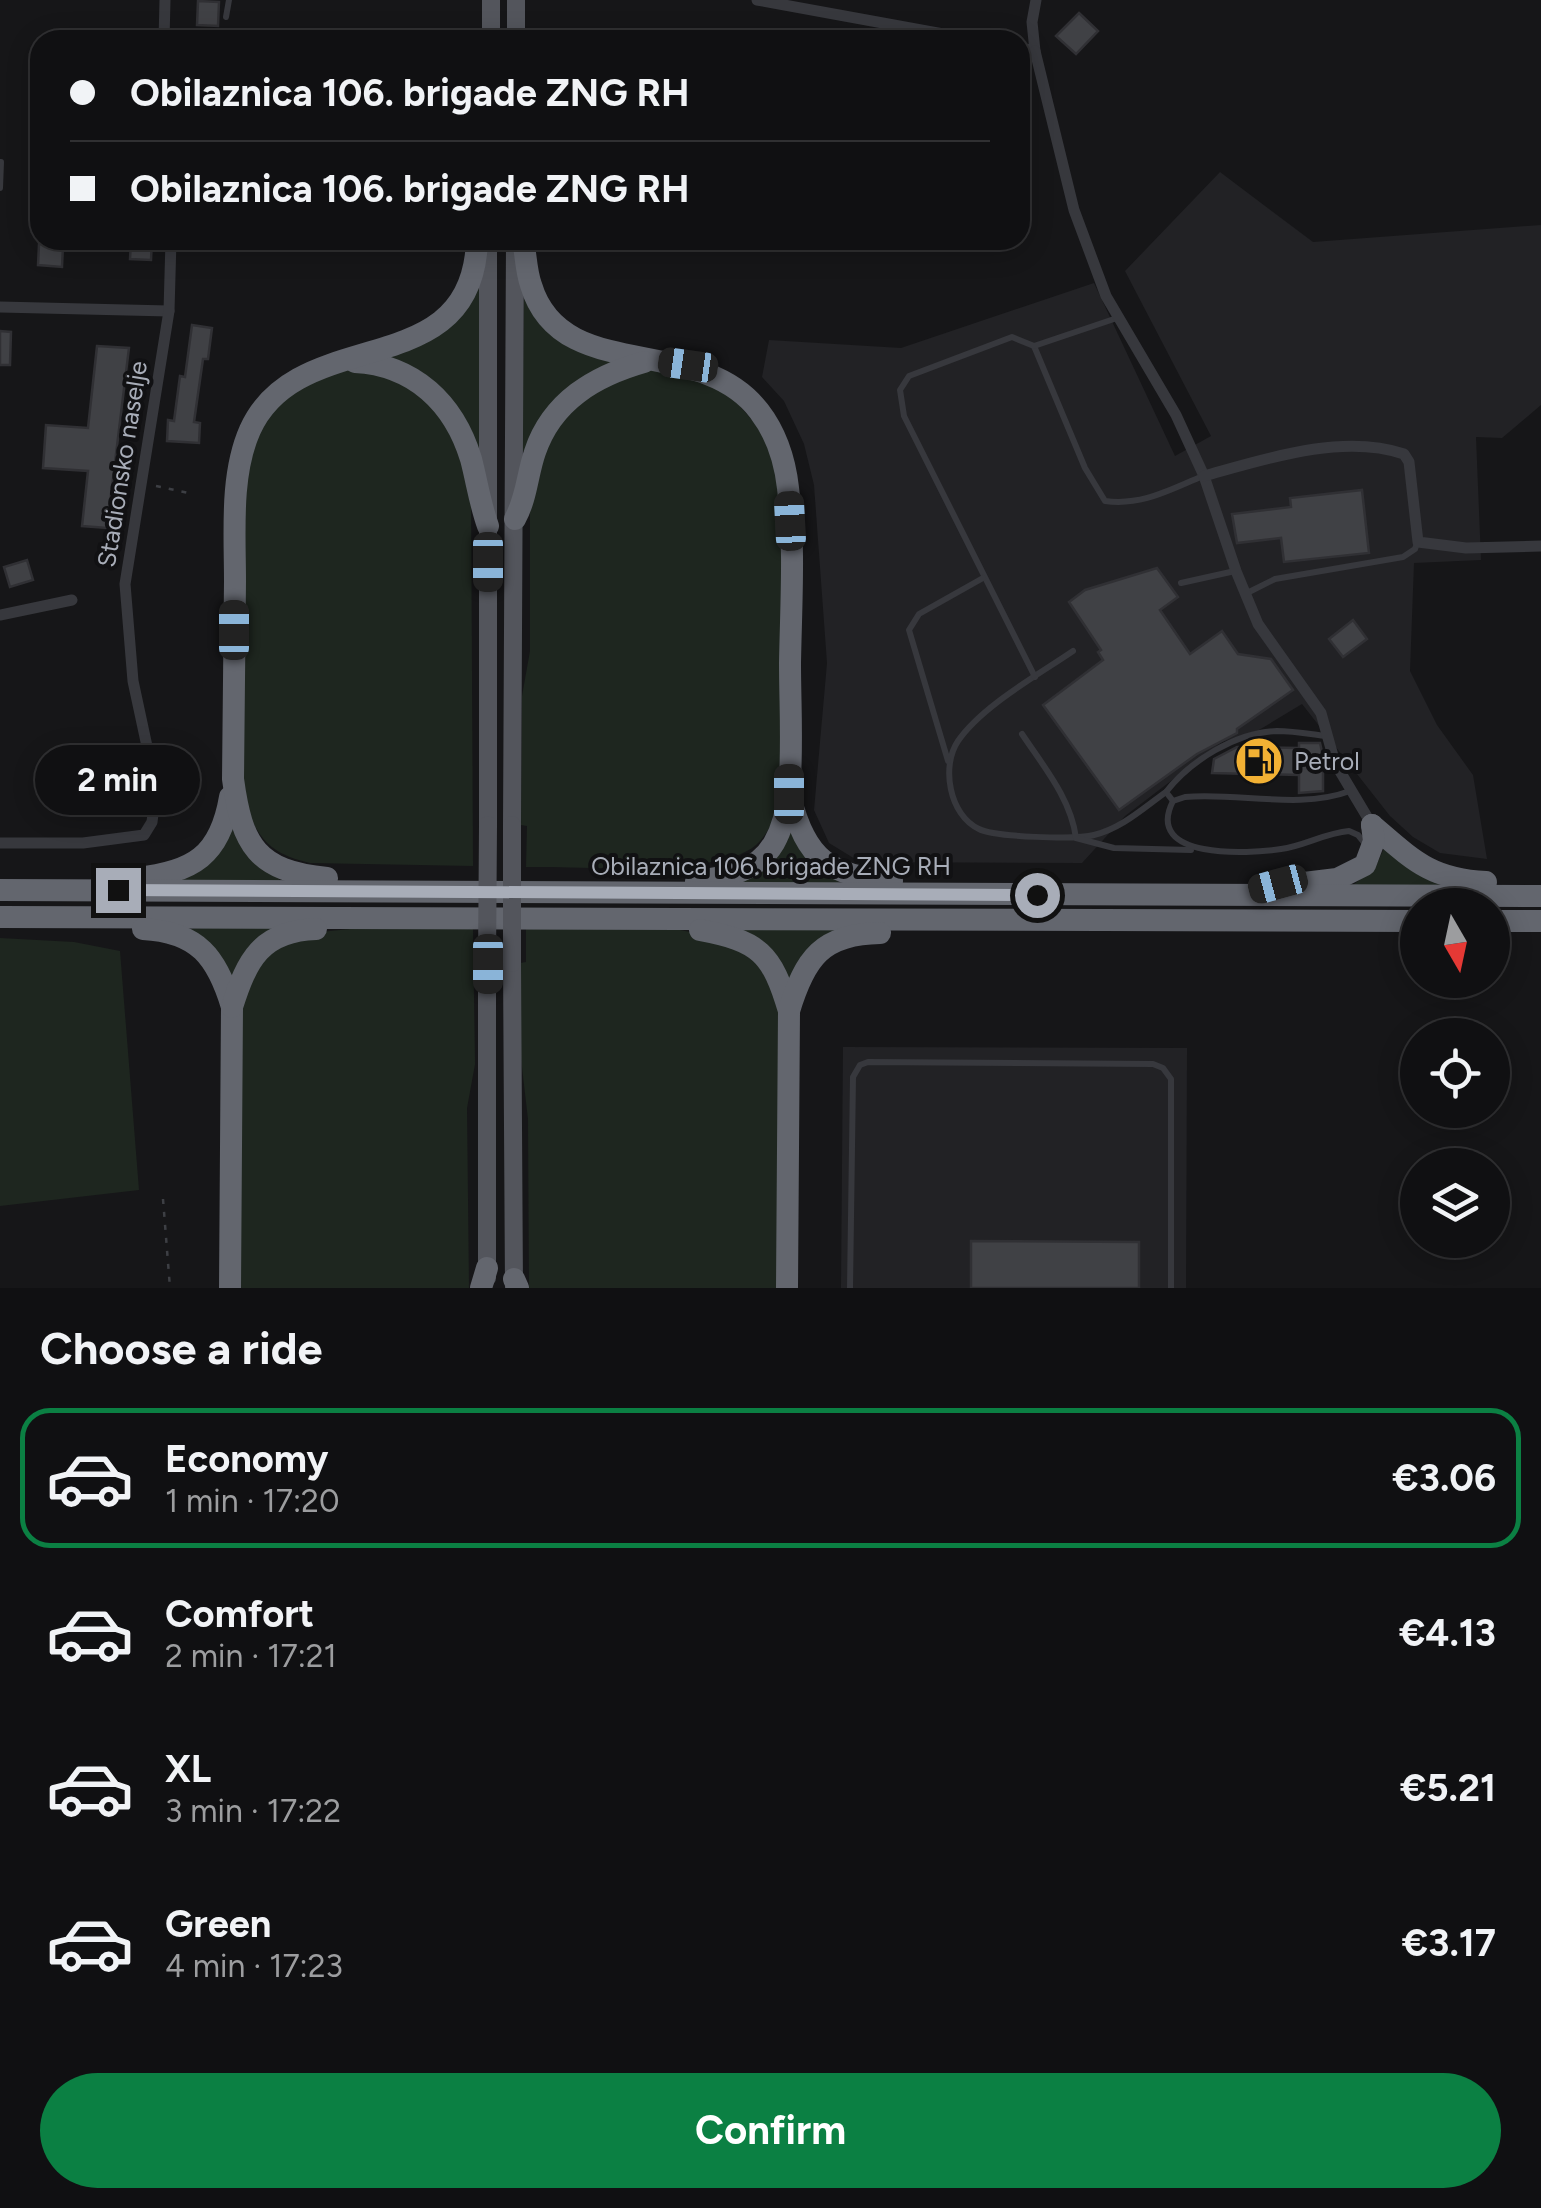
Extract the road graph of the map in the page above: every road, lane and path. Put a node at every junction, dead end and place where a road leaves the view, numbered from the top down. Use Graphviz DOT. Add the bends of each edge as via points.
graph roads {
  1 [pos="165,0"];
  2 [pos="228,0"];
  3 [pos="491,0"];
  4 [pos="516,0"];
  5 [pos="757,0"];
  6 [pos="1036,0"];
  7 [pos="226,17"];
  8 [pos="164,30"];
  9 [pos="491,30"];
  10 [pos="516,30"];
  11 [pos="921,30"];
  12 [pos="1030,50"];
  13 [pos="1035,51"];
  14 [pos="1,162"];
  15 [pos="0,188"];
  16 [pos="172,250"];
  17 [pos="476,250"];
  18 [pos="488,250"];
  19 [pos="515,250"];
  20 [pos="525,250"];
  21 [pos="0,307"];
  22 [pos="169,311"];
  23 [pos="1117,318"];
  24 [pos="1034,346"];
  25 [pos="652,360"];
  26 [pos="341,362"];
  27 [pos="1204,476"];
  28 [pos="140,483"];
  29 [pos="193,494"];
  30 [pos="515,519"];
  31 [pos="488,526"];
  32 [pos="1418,542"];
  33 [pos="1541,546"];
  34 [pos="1236,571"];
  35 [pos="982,578"];
  36 [pos="1181,583"];
  37 [pos="1246,593"];
  38 [pos="72,600"];
  39 [pos="0,615"];
  40 [pos="1074,651"];
  41 [pos="1035,677"];
  42 [pos="1022,734"];
  43 [pos="1326,736"];
  44 [pos="949,763"];
  45 [pos="233,779"];
  46 [pos="1350,790"];
  47 [pos="1166,792"];
  48 [pos="789,794"];
  49 [pos="1172,802"];
  50 [pos="1372,825"];
  51 [pos="1076,838"];
  52 [pos="0,843"];
  53 [pos="1202,850"];
  54 [pos="1371,854"];
  55 [pos="0,890"];
  56 [pos="81,890"];
  57 [pos="378,892"];
  58 [pos="648,892"];
  59 [pos="939,894"];
  60 [pos="1541,894"];
  61 [pos="1238,895"];
  62 [pos="0,917"];
  63 [pos="84,917"];
  64 [pos="374,918"];
  65 [pos="653,918"];
  66 [pos="937,920"];
  67 [pos="1400,921"];
  68 [pos="1510,921"];
  69 [pos="1541,921"];
  70 [pos="232,1007"];
  71 [pos="789,1011"];
  72 [pos="163,1199"];
  73 [pos="485,1281"];
  74 [pos="515,1285"];
  75 [pos="170,1288"];
  76 [pos="230,1288"];
  77 [pos="787,1288"];
  78 [pos="850,1288"];
  79 [pos="1172,1288"];
  1 -- 8 [label="street"];
  2 -- 7 [label="lane"];
  3 -- 9 [label="main road"];
  4 -- 10 [label="main road"];
  5 -- 11 [label="street"];
  6 -- 13 [label="street"];
  12 -- 13 [label="street"];
  13 -- 23 [label="street" via="1074,210"];
  14 -- 15 [label="lane"];
  16 -- 22 [label="street, Stadionsko naselje"];
  17 -- 26 [label="highway" via="468,286 447,316 412,340"];
  18 -- 31 [label="main road"];
  19 -- 30 [label="main road"];
  20 -- 25 [label="highway" via="530,285 564,331 603,350"];
  21 -- 22 [label="street"];
  22 -- 28 [label="street, Stadionsko naselje"];
  23 -- 24 [label="lane"];
  23 -- 27 [label="street" via="1176,414"];
  24 -- 27 [label="lane" via="1104,501 1142,502"];
  24 -- 35 [label="lane" via="1012,336 909,376 900,390 904,416"];
  25 -- 30 [label="highway" via="602,376 561,408 536,450"];
  25 -- 48 [label="highway" via="688,365 726,381 758,409 778,447 791,554"];
  26 -- 31 [label="highway" via="395,369 430,390 458,426"];
  26 -- 45 [label="highway" via="306,372 271,399 242,453"];
  27 -- 32 [label="street" via="1332,448 1404,454"];
  27 -- 34 [label="street"];
  28 -- 29 [label="path"];
  28 -- 52 [label="street, Stadionsko naselje" via="125,584 133,681 151,765 152,822 144,835"];
  30 -- 74 [label="main road, bridge"];
  31 -- 73 [label="main road, bridge"];
  32 -- 33 [label="street"];
  32 -- 37 [label="lane" via="1402,557 1276,579"];
  34 -- 36 [label="lane"];
  34 -- 37 [label="street"];
  35 -- 41 [label="lane"];
  35 -- 44 [label="lane" via="919,614 910,630"];
  37 -- 43 [label="street" via="1258,624 1321,713"];
  38 -- 39 [label="street"];
  40 -- 41 [label="lane"];
  41 -- 44 [label="lane" via="958,741"];
  42 -- 51 [label="lane" via="1063,796"];
  43 -- 46 [label="street"];
  43 -- 47 [label="lane" via="1275,731 1245,738 1220,747"];
  44 -- 51 [label="lane" via="962,814 979,830"];
  45 -- 56 [label="highway" via="221,834 199,860 166,875"];
  45 -- 57 [label="highway" via="243,832 263,859 298,875 346,880"];
  46 -- 49 [label="lane"];
  46 -- 50 [label="street"];
  47 -- 49 [label="lane"];
  47 -- 51 [label="lane" via="1116,828"];
  48 -- 58 [label="highway" via="776,840 747,869"];
  48 -- 59 [label="highway" via="808,847 839,872"];
  49 -- 53 [label="lane" via="1168,825 1174,838"];
  50 -- 54 [label="highway"];
  50 -- 60 [label="highway" via="1418,863 1450,879 1523,885"];
  51 -- 53 [label="lane" via="1145,852"];
  53 -- 54 [label="lane" via="1280,850 1348,831"];
  54 -- 61 [label="highway" via="1354,874 1337,880"];
  55 -- 56 [label="highway, Obilaznica 106. brigade ZNG RH"];
  56 -- 57 [label="highway, Obilaznica 106. brigade ZNG RH"];
  57 -- 58 [label="highway, Obilaznica 106. brigade ZNG RH"];
  58 -- 59 [label="highway, Obilaznica 106. brigade ZNG RH"];
  59 -- 61 [label="highway, Obilaznica 106. brigade ZNG RH"];
  60 -- 61 [label="highway, Obilaznica 106. brigade ZNG RH"];
  62 -- 63 [label="highway, Obilaznica 106. brigade ZNG RH"];
  63 -- 64 [label="highway, Obilaznica 106. brigade ZNG RH"];
  63 -- 70 [label="highway" via="190,939 215,965"];
  64 -- 65 [label="highway, Obilaznica 106. brigade ZNG RH"];
  64 -- 70 [label="highway" via="270,941 248,964"];
  65 -- 66 [label="highway, Obilaznica 106. brigade ZNG RH"];
  65 -- 71 [label="highway" via="736,936 754,947 774,970"];
  66 -- 67 [label="highway, Obilaznica 106. brigade ZNG RH"];
  66 -- 71 [label="highway" via="857,933 822,948 798,982"];
  68 -- 69 [label="highway"];
  70 -- 76 [label="highway"];
  71 -- 77 [label="highway"];
  72 -- 75 [label="path"];
  78 -- 79 [label="lane" via="853,1077 868,1062 1163,1068 1171,1079"];
}
